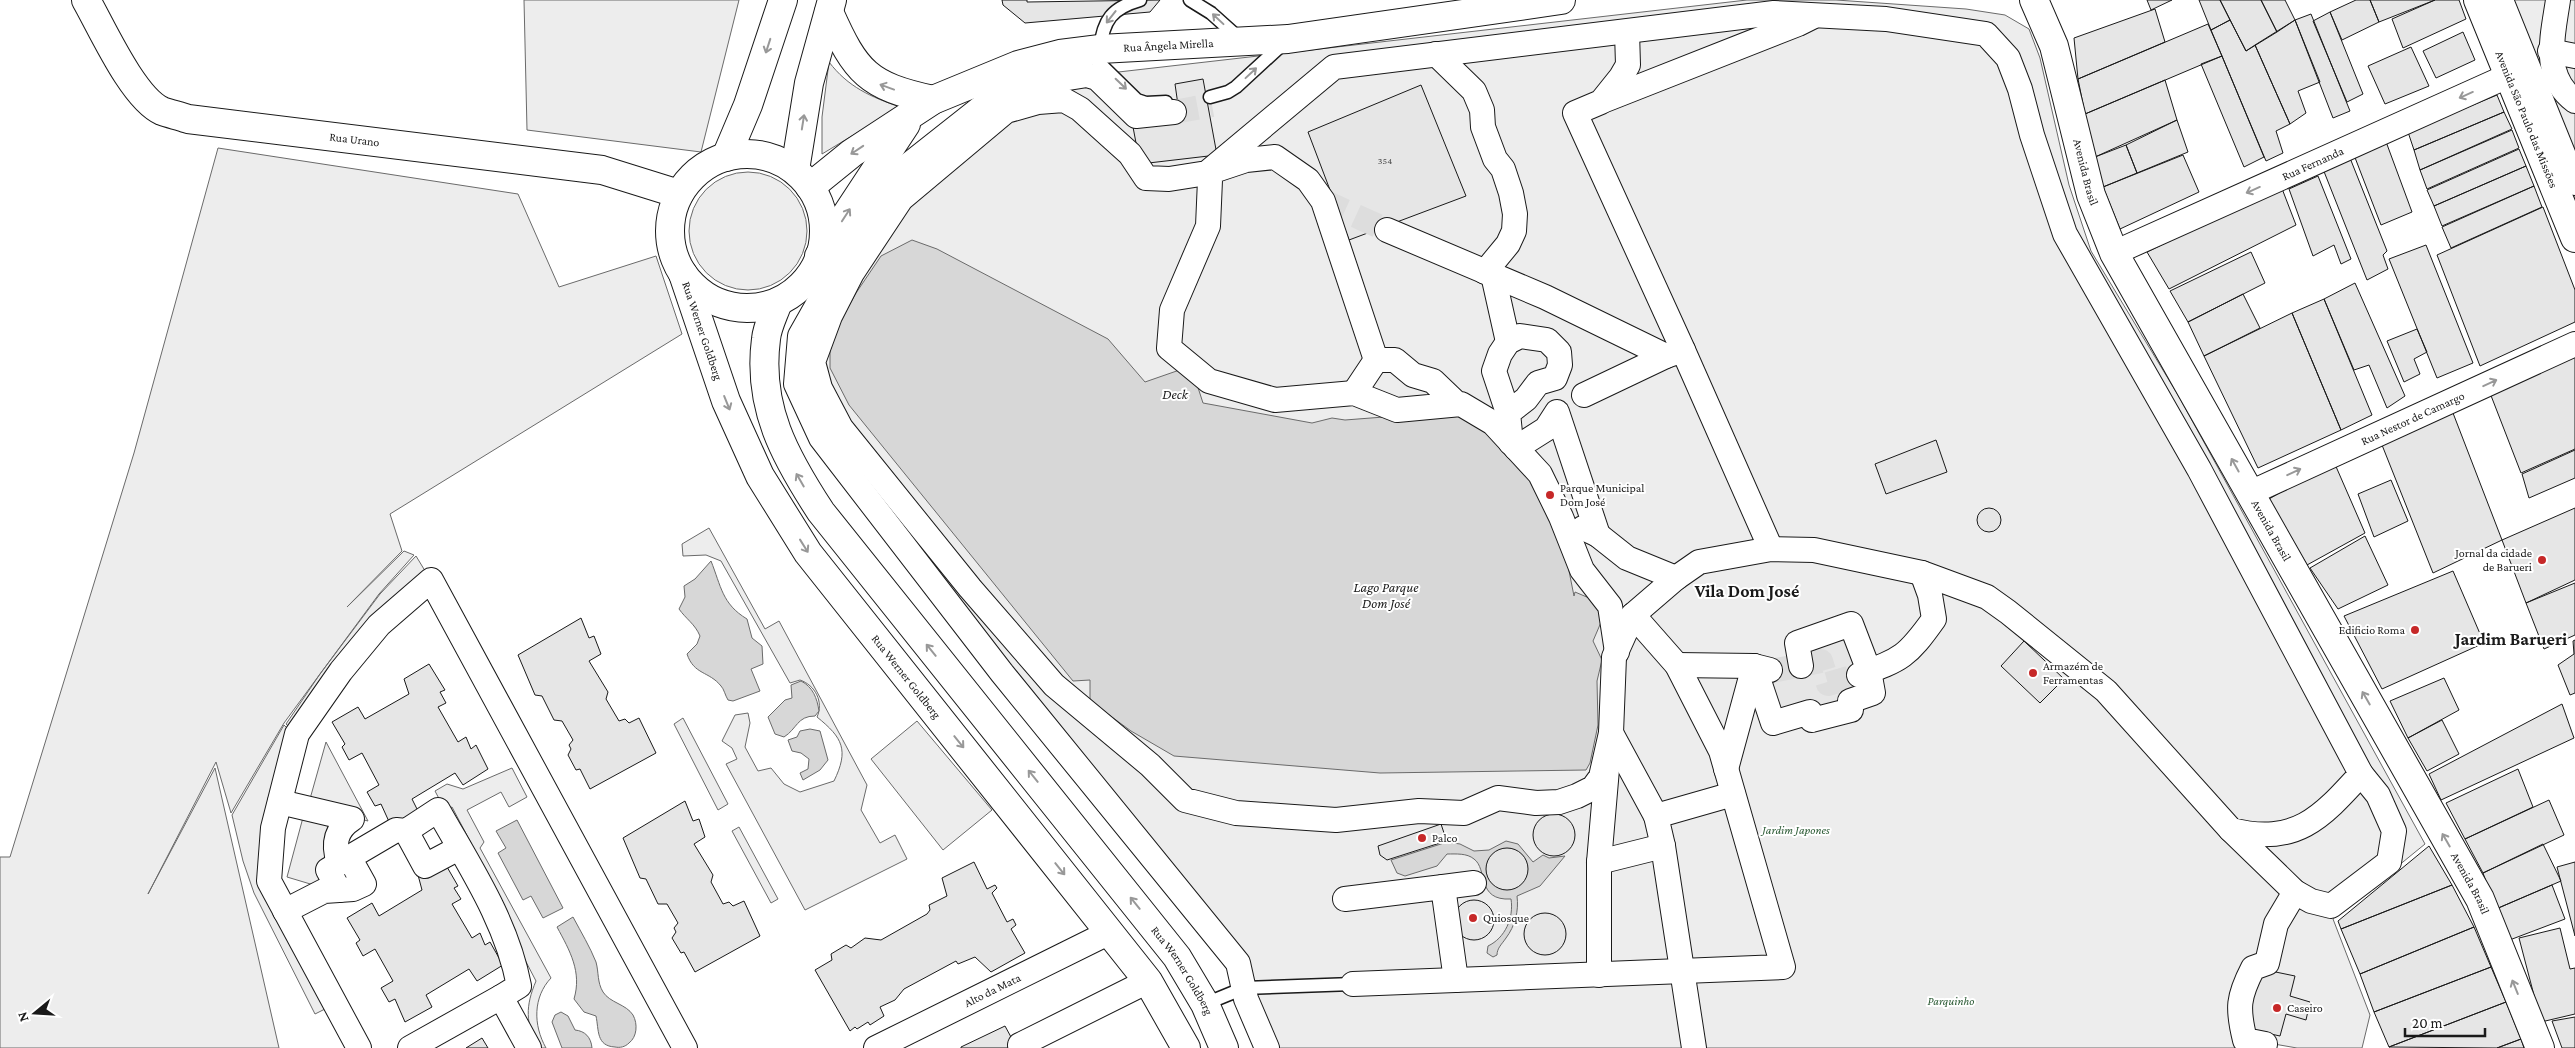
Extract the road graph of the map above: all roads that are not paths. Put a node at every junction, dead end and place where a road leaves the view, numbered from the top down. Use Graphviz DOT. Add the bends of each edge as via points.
graph roads {
  1 [pos="86,0"];
  2 [pos="782,0"];
  3 [pos="1140,0"];
  4 [pos="1190,0"];
  5 [pos="1561,0"];
  6 [pos="2034,0"];
  7 [pos="2478,0"];
  8 [pos="2501,0"];
  9 [pos="2558,0"];
  10 [pos="831,6"];
  11 [pos="1815,15"];
  12 [pos="1627,32"];
  13 [pos="1288,40"];
  14 [pos="1243,42"];
  15 [pos="1093,50"];
  16 [pos="2550,52"];
  17 [pos="1436,54"];
  18 [pos="2575,56"];
  19 [pos="2522,78"];
  20 [pos="1210,97"];
  21 [pos="2572,99"];
  22 [pos="1601,102"];
  23 [pos="923,107"];
  24 [pos="1174,107"];
  25 [pos="726,157"];
  26 [pos="1207,173"];
  27 [pos="802,179"];
  28 [pos="2575,184"];
  29 [pos="679,194"];
  30 [pos="1387,230"];
  31 [pos="2575,238"];
  32 [pos="2114,253"];
  33 [pos="820,256"];
  34 [pos="1489,273"];
  35 [pos="683,274"];
  36 [pos="778,302"];
  37 [pos="1508,342"];
  38 [pos="2575,344"];
  39 [pos="1674,353"];
  40 [pos="1376,360"];
  41 [pos="1555,378"];
  42 [pos="1354,393"];
  43 [pos="1584,395"];
  44 [pos="1456,404"];
  45 [pos="1557,412"];
  46 [pos="1508,413"];
  47 [pos="1513,446"];
  48 [pos="2250,493"];
  49 [pos="1561,517"];
  50 [pos="1598,536"];
  51 [pos="1771,549"];
  52 [pos="1922,573"];
  53 [pos="1676,578"];
  54 [pos="1987,597"];
  55 [pos="1932,606"];
  56 [pos="1633,615"];
  57 [pos="1617,652"];
  58 [pos="1677,665"];
  59 [pos="1801,666"];
  60 [pos="1763,668"];
  61 [pos="1864,673"];
  62 [pos="1611,733"];
  63 [pos="1726,769"];
  64 [pos="2361,774"];
  65 [pos="1733,794"];
  66 [pos="280,802"];
  67 [pos="1656,816"];
  68 [pos="2231,830"];
  69 [pos="406,831"];
  70 [pos="1663,846"];
  71 [pos="459,848"];
  72 [pos="344,860"];
  73 [pos="1599,862"];
  74 [pos="1474,883"];
  75 [pos="1443,887"];
  76 [pos="2295,892"];
  77 [pos="1345,899"];
  78 [pos="285,911"];
  79 [pos="1110,932"];
  80 [pos="1683,971"];
  81 [pos="1599,975"];
  82 [pos="1456,980"];
  83 [pos="1148,981"];
  84 [pos="1354,984"];
  85 [pos="1244,988"];
  86 [pos="501,997"];
  87 [pos="1205,1004"];
  88 [pos="1020,1045"];
  89 [pos="359,1048"];
  90 [pos="410,1048"];
  91 [pos="529,1048"];
  92 [pos="685,1048"];
  93 [pos="876,1048"];
  94 [pos="1186,1048"];
  95 [pos="1224,1048"];
  96 [pos="1267,1048"];
  97 [pos="1694,1048"];
  98 [pos="2264,1048"];
  99 [pos="2540,1048"];
  1 -- 29 [label="street, Rua Urano" via="139,91 160,110 188,119 602,170"];
  2 -- 25 [label="street, one-way" via="748,105"];
  3 -- 15 [label="lane, one-way" via="1115,10"];
  14 -- 4 [label="lane, one-way" via="1212,13"];
  5 -- 13 [label="street, Rua Ângela Mirella"];
  6 -- 32 [label="street, Avenida Brasil" via="2054,46 2091,195"];
  7 -- 19 [label="street, Avenida São Paulo das Missões"];
  8 -- 19 [label="street"];
  9 -- 16 [label="street"];
  23 -- 10 [label="street, one-way" via="910,95 878,84 860,70 846,50"];
  27 -- 10 [label="street, one-way" via="809,83"];
  11 -- 12 [label="street" via="1774,13"];
  11 -- 22 [label="street"];
  11 -- 64 [label="street" via="1886,19 1986,34 2008,58 2065,234 2199,469"];
  12 -- 17 [label="street"];
  12 -- 22 [label="street" via="1628,65"];
  13 -- 14 [label="street, Rua Ângela Mirella"];
  20 -- 13 [label="lane, one-way" via="1236,87"];
  14 -- 15 [label="street, Rua Ângela Mirella"];
  15 -- 23 [label="street, Rua Ângela Mirella" via="1018,65"];
  15 -- 24 [label="lane, one-way" via="1137,100"];
  16 -- 18 [label="street"];
  16 -- 21 [label="street" via="2558,80"];
  17 -- 26 [label="street" via="1334,67"];
  17 -- 34 [label="street" via="1474,91 1482,110 1483,127 1511,193 1514,231"];
  19 -- 21 [label="street"];
  19 -- 28 [label="street"];
  19 -- 31 [label="street, Avenida São Paulo das Missões"];
  19 -- 32 [label="street, Rua Fernanda, one-way"];
  22 -- 39 [label="street" via="1575,113"];
  23 -- 27 [label="street, Rua Ângela Mirella, one-way" via="852,153"];
  33 -- 23 [label="street, one-way"];
  24 -- 85 [label="street" via="1136,116 1097,78 1087,75 1006,88 886,182 800,336 796,384 821,438 1002,673 1238,963"];
  25 -- 27 [label="street" via="750,154 774,159"];
  25 -- 29 [label="street" via="699,171"];
  26 -- 40 [label="street" via="1246,160 1276,157 1308,180 1323,201"];
  26 -- 42 [label="street" via="1210,180 1208,226 1172,310 1169,348 1209,381 1275,400"];
  26 -- 62 [label="street" via="1169,179 1146,178 1130,154 1080,109 1064,100 1038,102 1006,111 901,199 852,273 830,316 813,362 820,388 841,428 970,588 1054,685 1150,765 1185,800 1236,813 1336,820 1420,811 1464,814 1498,798 1536,803 1559,802 1592,788 1601,777"];
  27 -- 33 [label="street" via="820,209 824,232"];
  29 -- 35 [label="street" via="672,214 670,235 674,255"];
  30 -- 34 [label="street"];
  48 -- 32 [label="street, Avenida Brasil, one-way"];
  33 -- 36 [label="street" via="796,291"];
  34 -- 37 [label="street"];
  34 -- 39 [label="street"];
  35 -- 36 [label="street" via="701,294 725,306 752,308"];
  35 -- 79 [label="street, Rua Werner Goldberg, one-way" via="730,409 760,476 808,553"];
  87 -- 36 [label="street, Rua Werner Goldberg, one-way" via="1177,957 1140,909 820,512 798,477 766,403 766,337"];
  37 -- 41 [label="street" via="1520,336 1547,340 1559,352 1560,365"];
  37 -- 46 [label="street" via="1494,371"];
  48 -- 38 [label="street, Rua Nestor de Camargo, one-way"];
  39 -- 43 [label="street"];
  39 -- 51 [label="street"];
  40 -- 42 [label="street"];
  40 -- 44 [label="street" via="1395,360 1413,375 1433,382"];
  41 -- 43 [label="street" via="1569,380"];
  41 -- 46 [label="street" via="1538,383 1526,399"];
  42 -- 44 [label="street" via="1397,410"];
  43 -- 45 [label="street"];
  44 -- 47 [label="street" via="1467,406 1493,423"];
  45 -- 47 [label="street" via="1546,428"];
  45 -- 50 [label="street"];
  46 -- 47 [label="street"];
  47 -- 49 [label="street" via="1540,474"];
  99 -- 48 [label="street, Avenida Brasil, one-way" via="2480,899"];
  49 -- 50 [label="street"];
  49 -- 57 [label="street" via="1582,570 1610,606"];
  50 -- 53 [label="street" via="1627,558"];
  51 -- 52 [label="street" via="1814,550"];
  51 -- 53 [label="street" via="1699,562"];
  52 -- 54 [label="street"];
  52 -- 55 [label="street"];
  53 -- 56 [label="street"];
  54 -- 55 [label="street" via="1974,596"];
  54 -- 68 [label="street" via="2106,691"];
  55 -- 61 [label="street" via="1934,619 1910,651 1895,662"];
  56 -- 57 [label="street"];
  56 -- 58 [label="street"];
  57 -- 62 [label="street" via="1614,657"];
  58 -- 60 [label="street"];
  58 -- 63 [label="street" via="1721,751"];
  59 -- 61 [label="street" via="1797,643 1851,624"];
  60 -- 61 [label="street" via="1773,723 1810,712 1812,720 1851,710 1850,701 1873,693"];
  60 -- 63 [label="street"];
  62 -- 67 [label="street"];
  62 -- 73 [label="street"];
  63 -- 65 [label="street"];
  64 -- 68 [label="street" via="2331,807 2307,825 2278,835"];
  64 -- 76 [label="street" via="2378,795 2394,831 2389,862 2332,906 2311,901"];
  65 -- 67 [label="street"];
  65 -- 80 [label="street" via="1782,967"];
  66 -- 72 [label="street" via="352,819 337,835 335,850"];
  66 -- 78 [label="street" via="273,828 269,881"];
  66 -- 92 [label="street" via="296,734 341,670 379,624 431,580"];
  67 -- 70 [label="street"];
  68 -- 76 [label="street"];
  69 -- 71 [label="street" via="425,866"];
  69 -- 71 [label="street" via="438,810"];
  69 -- 72 [label="street" via="396,830"];
  70 -- 73 [label="street"];
  70 -- 80 [label="street"];
  71 -- 86 [label="street" via="494,909 514,963 519,986"];
  72 -- 78 [label="street" via="364,884 354,889 324,891"];
  73 -- 81 [label="street"];
  74 -- 75 [label="street"];
  75 -- 77 [label="street"];
  75 -- 82 [label="street"];
  76 -- 98 [label="street" via="2276,924 2267,963 2253,968 2239,999 2245,1040 2265,1044"];
  78 -- 89 [label="street"];
  79 -- 83 [label="street, Rua Werner Goldberg"];
  79 -- 93 [label="street, Alto da Mata"];
  80 -- 81 [label="street"];
  80 -- 97 [label="street"];
  81 -- 82 [label="street"];
  82 -- 84 [label="street"];
  83 -- 88 [label="street"];
  83 -- 94 [label="street, Rua Werner Goldberg"];
  84 -- 85 [label="lane"];
  85 -- 87 [label="lane"];
  85 -- 96 [label="street"];
  86 -- 90 [label="street"];
  86 -- 91 [label="street"];
  87 -- 95 [label="street, Rua Werner Goldberg"];
}
